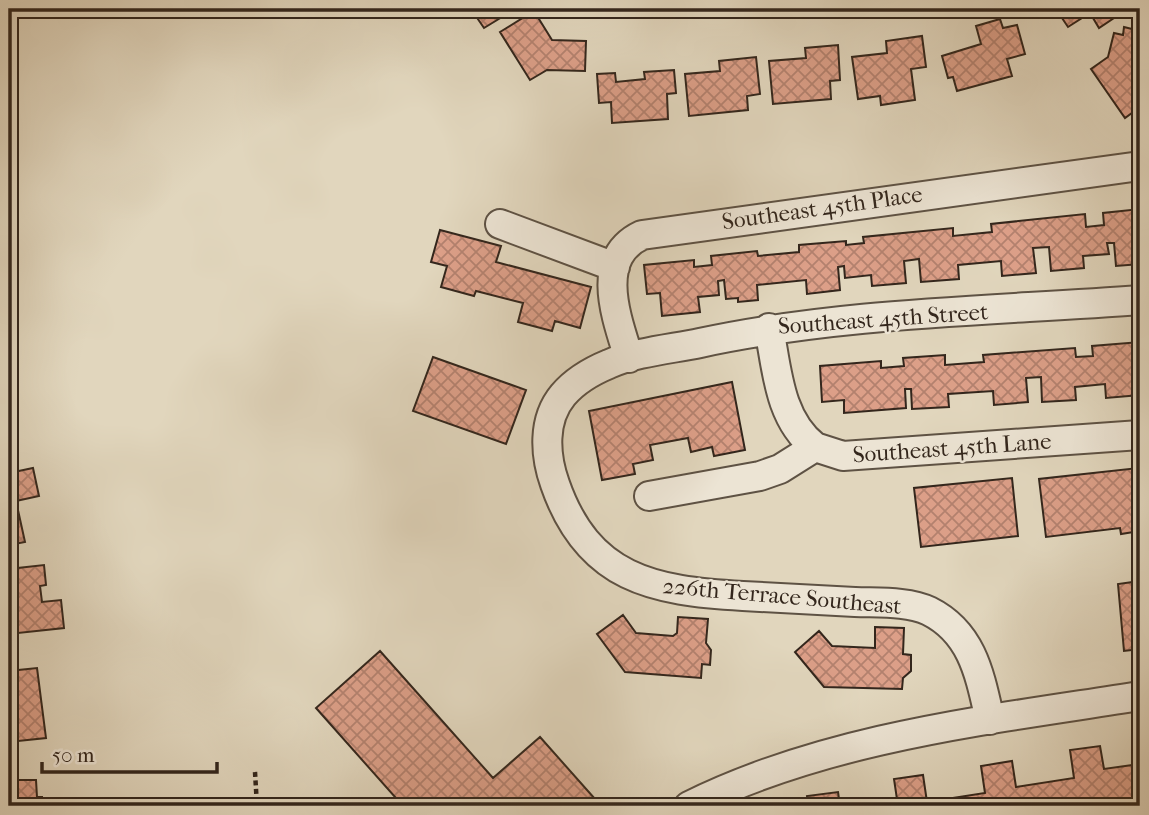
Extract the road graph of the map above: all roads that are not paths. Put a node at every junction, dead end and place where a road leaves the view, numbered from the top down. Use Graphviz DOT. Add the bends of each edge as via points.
graph roads {
  1 [pos="1140,166"];
  2 [pos="500,224"];
  3 [pos="614,267"];
  4 [pos="1140,300"];
  5 [pos="769,328"];
  6 [pos="629,358"];
  7 [pos="1140,435"];
  8 [pos="815,447"];
  9 [pos="649,496"];
  10 [pos="1140,696"];
  11 [pos="990,720"];
  12 [pos="689,806"];
  1 -- 3 [label="street, Southeast 45th Place" via="658,230 633,239"];
  2 -- 3 [label="street"];
  3 -- 6 [label="street" via="611,296"];
  4 -- 5 [label="street, Southeast 45th Street"];
  5 -- 6 [label="street, Southeast 45th Street"];
  5 -- 8 [label="street" via="790,418 800,435"];
  6 -- 11 [label="street, 226th Terrace Southeast" via="570,387 560,398 547,434 559,498 602,557 641,582 684,593 892,604 927,610 953,628 970,648"];
  7 -- 8 [label="street, Southeast 45th Lane" via="843,456"];
  8 -- 9 [label="street" via="761,477"];
  10 -- 11 [label="street"];
  11 -- 12 [label="street" via="798,762"];
}
